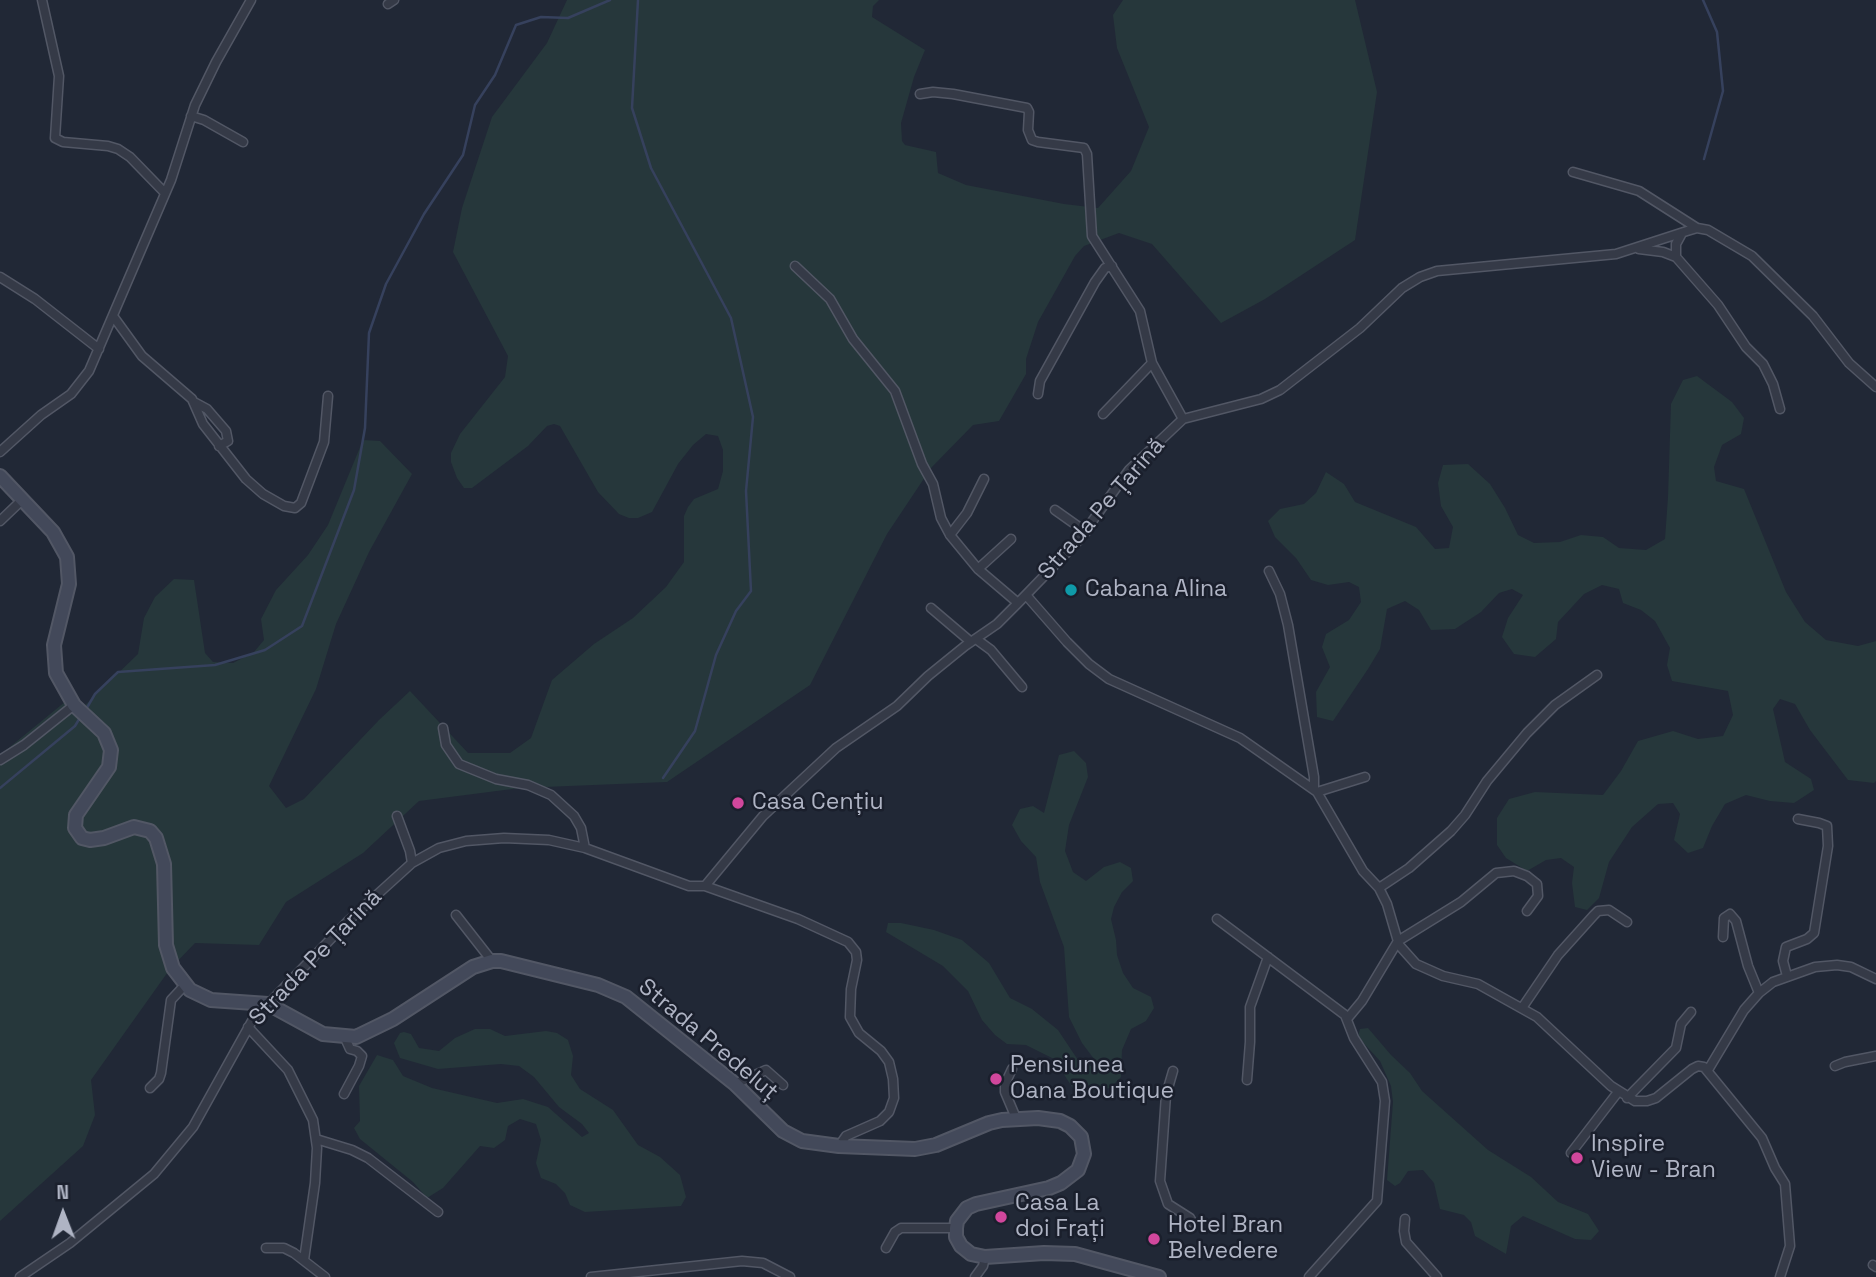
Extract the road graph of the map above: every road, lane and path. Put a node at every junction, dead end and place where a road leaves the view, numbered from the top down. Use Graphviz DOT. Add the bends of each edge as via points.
graph roads {
  1 [pos="42,0"];
  2 [pos="251,0"];
  3 [pos="919,94"];
  4 [pos="191,116"];
  5 [pos="243,142"];
  6 [pos="1573,172"];
  7 [pos="165,193"];
  8 [pos="1697,229"];
  9 [pos="1682,233"];
  10 [pos="1635,248"];
  11 [pos="1676,257"];
  12 [pos="795,266"];
  13 [pos="1112,266"];
  14 [pos="0,277"];
  15 [pos="113,316"];
  16 [pos="99,349"];
  17 [pos="1152,363"];
  18 [pos="1876,387"];
  19 [pos="1038,394"];
  20 [pos="328,396"];
  21 [pos="194,402"];
  22 [pos="1780,409"];
  23 [pos="1103,414"];
  24 [pos="1183,419"];
  25 [pos="219,446"];
  26 [pos="0,452"];
  27 [pos="0,476"];
  28 [pos="985,478"];
  29 [pos="22,500"];
  30 [pos="1055,510"];
  31 [pos="0,521"];
  32 [pos="1086,532"];
  33 [pos="950,535"];
  34 [pos="1011,539"];
  35 [pos="978,569"];
  36 [pos="1269,571"];
  37 [pos="1026,595"];
  38 [pos="1018,603"];
  39 [pos="931,608"];
  40 [pos="973,640"];
  41 [pos="1597,675"];
  42 [pos="1022,687"];
  43 [pos="80,711"];
  44 [pos="443,728"];
  45 [pos="0,760"];
  46 [pos="1365,777"];
  47 [pos="1316,790"];
  48 [pos="397,816"];
  49 [pos="1798,819"];
  50 [pos="585,848"];
  51 [pos="412,863"];
  52 [pos="705,886"];
  53 [pos="1379,888"];
  54 [pos="1527,911"];
  55 [pos="456,915"];
  56 [pos="1217,919"];
  57 [pos="1627,922"];
  58 [pos="1723,937"];
  59 [pos="1398,941"];
  60 [pos="1268,957"];
  61 [pos="492,961"];
  62 [pos="1787,976"];
  63 [pos="1876,979"];
  64 [pos="185,985"];
  65 [pos="1759,993"];
  66 [pos="268,1004"];
  67 [pos="1522,1008"];
  68 [pos="1691,1012"];
  69 [pos="1347,1019"];
  70 [pos="248,1027"];
  71 [pos="345,1038"];
  72 [pos="1876,1056"];
  73 [pos="1835,1066"];
  74 [pos="1012,1069"];
  75 [pos="1172,1070"];
  76 [pos="1707,1070"];
  77 [pos="1247,1080"];
  78 [pos="735,1084"];
  79 [pos="783,1085"];
  80 [pos="150,1088"];
  81 [pos="1618,1092"];
  82 [pos="344,1094"];
  83 [pos="1627,1098"];
  84 [pos="1016,1118"];
  85 [pos="316,1139"];
  86 [pos="839,1146"];
  87 [pos="1571,1153"];
  88 [pos="438,1212"];
  89 [pos="1405,1219"];
  90 [pos="1193,1223"];
  91 [pos="956,1228"];
  92 [pos="266,1248"];
  93 [pos="886,1248"];
  94 [pos="985,1258"];
  95 [pos="307,1262"];
  96 [pos="1144,1275"];
  97 [pos="20,1277"];
  98 [pos="312,1277"];
  99 [pos="325,1277"];
  100 [pos="591,1277"];
  101 [pos="790,1277"];
  102 [pos="975,1277"];
  103 [pos="1159,1277"];
  104 [pos="1309,1277"];
  105 [pos="1437,1277"];
  106 [pos="1780,1277"];
  1 -- 7 [label="street" via="59,76 55,138 118,149"];
  2 -- 4 [label="street"];
  3 -- 13 [label="street" via="953,94 1027,108 1032,140 1084,148 1092,236"];
  4 -- 5 [label="street"];
  4 -- 7 [label="street"];
  6 -- 8 [label="street" via="1639,191"];
  7 -- 15 [label="street"];
  8 -- 9 [label="street, Strada Pe Țarină"];
  8 -- 18 [label="street" via="1708,230 1752,257"];
  9 -- 10 [label="street, Strada Pe Țarină"];
  9 -- 11 [label="street"];
  10 -- 11 [label="street"];
  10 -- 24 [label="street, Strada Pe Țarină" via="1616,254 1437,271 1420,277 1280,390"];
  11 -- 22 [label="street" via="1762,364"];
  12 -- 33 [label="street" via="830,299 853,339 895,391"];
  13 -- 17 [label="street" via="1140,311"];
  13 -- 19 [label="street" via="1095,282 1040,381"];
  14 -- 16 [label="street"];
  15 -- 16 [label="street"];
  15 -- 21 [label="street" via="142,356"];
  16 -- 26 [label="street" via="71,394"];
  17 -- 23 [label="street"];
  17 -- 24 [label="street"];
  20 -- 25 [label="street" via="324,442 299,506 284,506 263,494"];
  21 -- 25 [label="street"];
  21 -- 25 [label="street" via="207,409 226,431 228,440"];
  24 -- 32 [label="street, Strada Pe Țarină" via="1129,470"];
  27 -- 29 [label="main road"];
  28 -- 33 [label="street"];
  29 -- 31 [label="street"];
  29 -- 43 [label="main road" via="53,532 67,556 69,584 54,654 56,673"];
  30 -- 32 [label="street"];
  32 -- 37 [label="street, Strada Pe Țarină"];
  33 -- 35 [label="street"];
  34 -- 35 [label="street"];
  35 -- 38 [label="street"];
  36 -- 47 [label="street" via="1288,625"];
  37 -- 38 [label="street, Strada Pe Țarină"];
  37 -- 47 [label="street" via="1088,664 1109,680 1240,738"];
  38 -- 40 [label="street, Strada Pe Țarină"];
  39 -- 40 [label="street"];
  40 -- 42 [label="street" via="991,650"];
  40 -- 52 [label="street, Strada Pe Țarină" via="897,706 836,748 762,816"];
  41 -- 53 [label="street" via="1555,705 1527,733 1451,831"];
  43 -- 45 [label="street"];
  43 -- 64 [label="main road" via="104,733 111,759 76,815 75,828 90,840 134,827 150,831 156,838 164,864 166,945 173,968"];
  44 -- 50 [label="street" via="446,745 460,764 551,795 582,828"];
  46 -- 47 [label="street"];
  47 -- 53 [label="street" via="1363,871"];
  48 -- 51 [label="street"];
  49 -- 62 [label="street" via="1827,826 1828,846 1814,933 1786,947"];
  50 -- 51 [label="street, Strada Pe Țarină" via="549,840 484,839 448,845"];
  50 -- 52 [label="street, Strada Pe Țarină" via="689,886"];
  51 -- 66 [label="street, Strada Pe Țarină"];
  52 -- 86 [label="street, Strada Pe Țarină" via="798,919 853,947 858,960 850,1017 859,1033 889,1062 894,1098 880,1121 846,1136"];
  53 -- 59 [label="street"];
  54 -- 59 [label="street" via="1538,896 1537,884 1514,871 1501,871"];
  55 -- 61 [label="street"];
  56 -- 60 [label="street"];
  57 -- 67 [label="street" via="1609,910 1598,911 1558,955"];
  58 -- 65 [label="street" via="1724,918 1730,914 1737,921"];
  59 -- 67 [label="street" via="1407,957 1425,969 1478,984"];
  59 -- 69 [label="street"];
  60 -- 69 [label="street"];
  60 -- 77 [label="street" via="1250,1007"];
  61 -- 71 [label="main road" via="465,972 375,1029"];
  61 -- 78 [label="main road, Strada Predeluț" via="618,993"];
  62 -- 63 [label="street" via="1837,965"];
  62 -- 65 [label="street"];
  64 -- 66 [label="main road" via="211,1000"];
  64 -- 80 [label="street" via="171,1000 161,1073"];
  65 -- 76 [label="street"];
  66 -- 70 [label="street, Strada Pe Țarină"];
  66 -- 71 [label="main road" via="315,1031"];
  67 -- 81 [label="street" via="1564,1040"];
  68 -- 83 [label="street" via="1681,1024 1676,1048"];
  69 -- 104 [label="street" via="1384,1090 1377,1196"];
  70 -- 85 [label="street" via="288,1070 313,1119"];
  70 -- 97 [label="street, Strada Pe Țarină" via="193,1127 154,1174 70,1243"];
  71 -- 82 [label="street" via="350,1049 362,1056"];
  72 -- 73 [label="street"];
  74 -- 84 [label="street" via="1004,1092"];
  75 -- 90 [label="street" via="1160,1181 1168,1204"];
  76 -- 83 [label="street" via="1698,1066 1647,1101"];
  76 -- 106 [label="street" via="1762,1138 1785,1184 1790,1246"];
  78 -- 79 [label="street" via="766,1070"];
  78 -- 86 [label="main road, Strada Predeluț" via="792,1137"];
  81 -- 83 [label="street"];
  81 -- 87 [label="street"];
  84 -- 86 [label="main road, Strada Predeluț" via="989,1123 927,1148"];
  84 -- 91 [label="main road, Strada Predeluț" via="1070,1125 1082,1137 1083,1162 1061,1183 967,1208"];
  85 -- 88 [label="street" via="368,1158"];
  85 -- 95 [label="street"];
  89 -- 105 [label="street" via="1406,1242"];
  91 -- 93 [label="street" via="901,1228"];
  91 -- 94 [label="main road" via="961,1246"];
  92 -- 95 [label="street" via="285,1248"];
  94 -- 96 [label="main road" via="1061,1253"];
  94 -- 102 [label="street"];
  95 -- 98 [label="street"];
  95 -- 99 [label="street"];
  96 -- 103 [label="main road"];
  100 -- 101 [label="street" via="742,1261 763,1263"];
}
